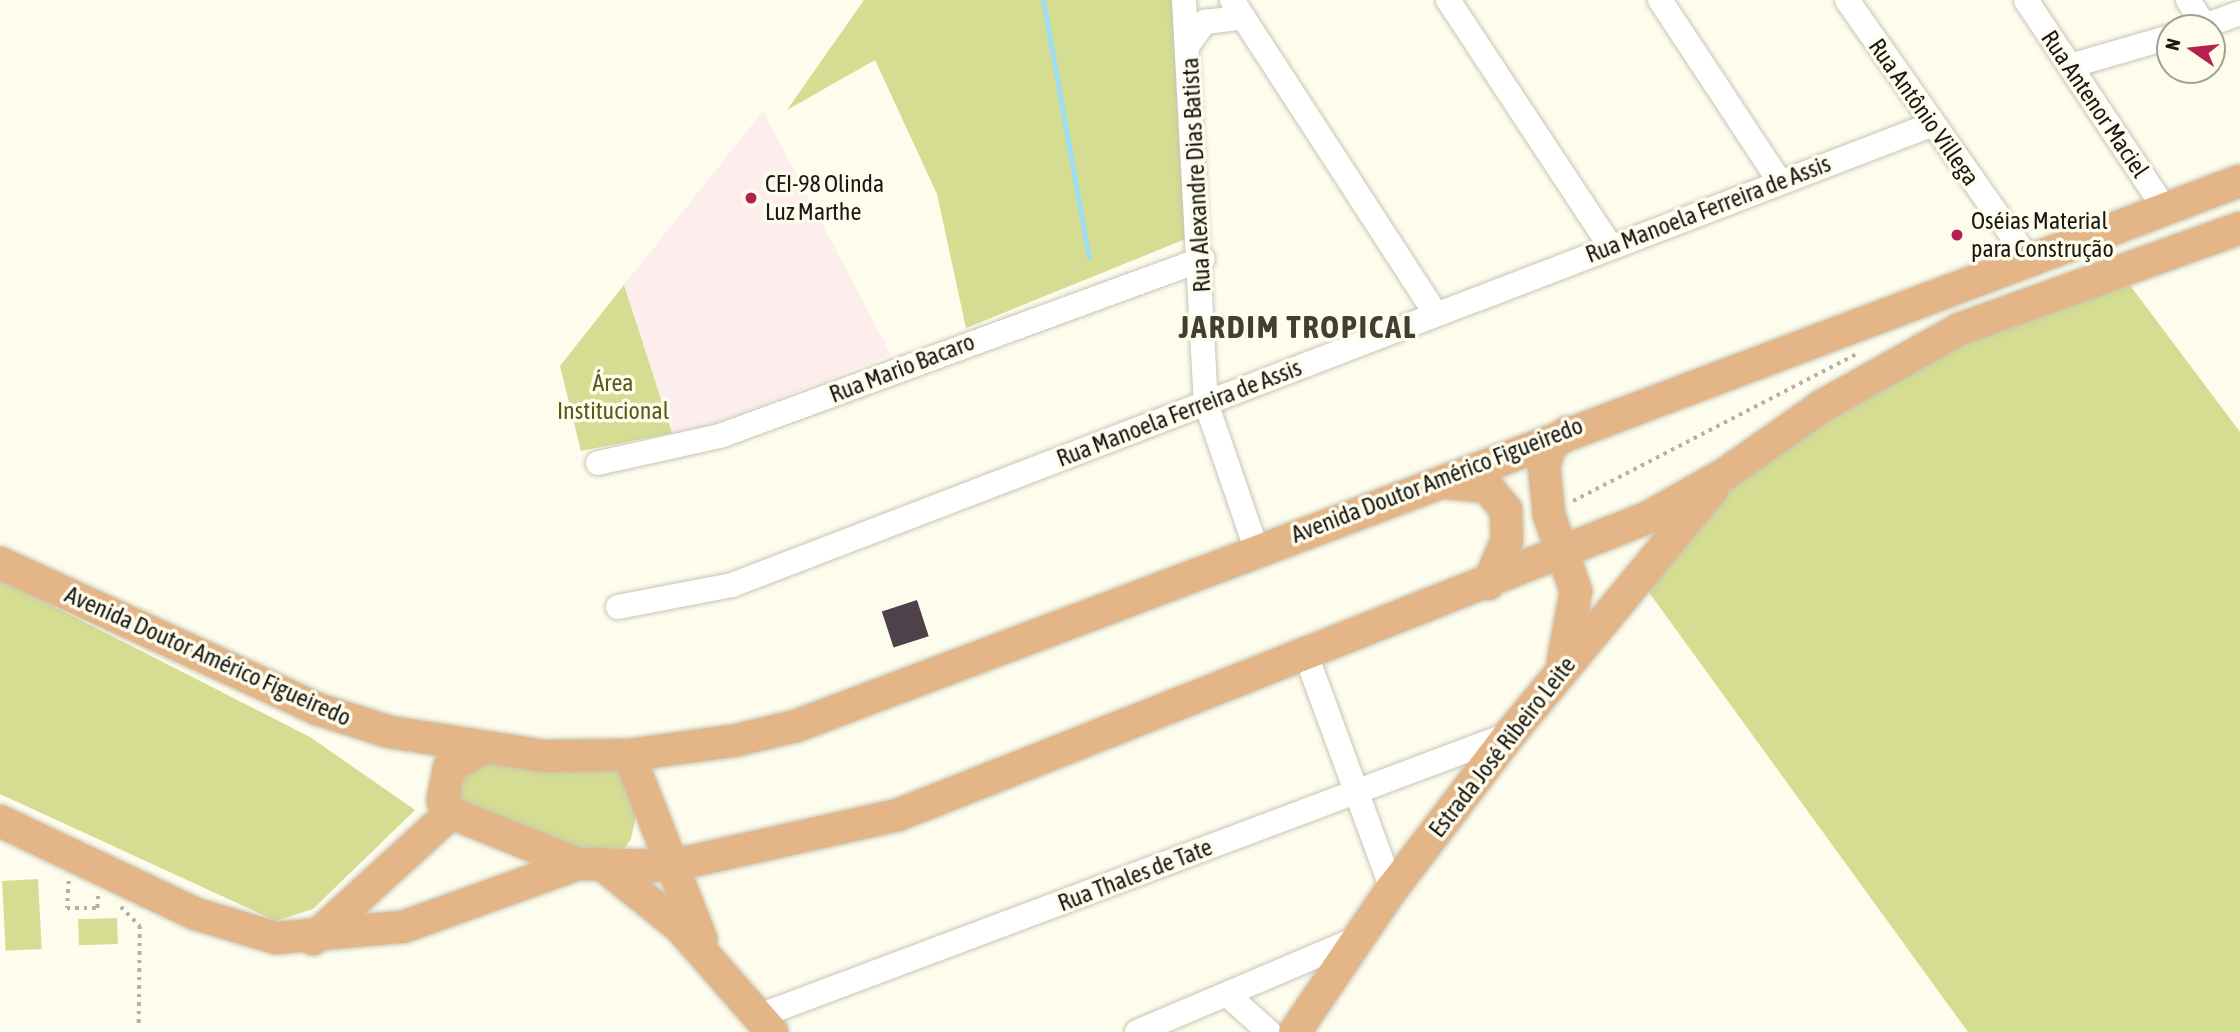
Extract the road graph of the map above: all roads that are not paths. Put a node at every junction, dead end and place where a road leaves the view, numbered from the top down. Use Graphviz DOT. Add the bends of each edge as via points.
graph roads {
  1 [pos="1184,0"];
  2 [pos="1448,0"];
  3 [pos="1660,0"];
  4 [pos="1847,0"];
  5 [pos="2026,0"];
  6 [pos="1237,8"];
  7 [pos="2156,41"];
  8 [pos="1188,46"];
  9 [pos="2070,66"];
  10 [pos="1931,125"];
  11 [pos="2240,181"];
  12 [pos="1780,182"];
  13 [pos="2164,208"];
  14 [pos="2240,228"];
  15 [pos="1611,247"];
  16 [pos="2027,257"];
  17 [pos="1203,259"];
  18 [pos="1436,314"];
  19 [pos="1206,403"];
  20 [pos="1575,427"];
  21 [pos="598,463"];
  22 [pos="1725,474"];
  23 [pos="1437,485"];
  24 [pos="1544,487"];
  25 [pos="1609,532"];
  26 [pos="1256,548"];
  27 [pos="1563,551"];
  28 [pos="0,563"];
  29 [pos="1488,584"];
  30 [pos="618,607"];
  31 [pos="1306,655"];
  32 [pos="1561,670"];
  33 [pos="1510,734"];
  34 [pos="479,750"];
  35 [pos="629,755"];
  36 [pos="1357,792"];
  37 [pos="451,813"];
  38 [pos="655,813"];
  39 [pos="0,821"];
  40 [pos="670,866"];
  41 [pos="603,867"];
  42 [pos="1392,890"];
  43 [pos="1360,937"];
  44 [pos="313,939"];
  45 [pos="709,956"];
  46 [pos="1229,996"];
  47 [pos="766,1024"];
  48 [pos="1137,1032"];
  49 [pos="1269,1032"];
  50 [pos="1295,1032"];
  1 -- 8 [label="street, Rua Alexandre Dias Batista"];
  2 -- 15 [label="street"];
  3 -- 12 [label="street"];
  4 -- 10 [label="street, Rua Antônio Villega"];
  5 -- 9 [label="street, Rua Antenor Maciel"];
  6 -- 8 [label="street, Rua Alexandre Dias Batista" via="1205,22"];
  6 -- 18 [label="street"];
  7 -- 9 [label="street"];
  8 -- 17 [label="street, Rua Alexandre Dias Batista"];
  9 -- 13 [label="street, Rua Antenor Maciel"];
  10 -- 12 [label="street, Rua Manoela Ferreira de Assis"];
  10 -- 16 [label="street, Rua Antônio Villega"];
  11 -- 13 [label="main road, Avenida Doutor Américo Figueiredo"];
  12 -- 15 [label="street, Rua Manoela Ferreira de Assis"];
  13 -- 16 [label="main road, Avenida Doutor Américo Figueiredo"];
  14 -- 22 [label="main road" via="1960,329 1822,406"];
  15 -- 18 [label="street, Rua Manoela Ferreira de Assis"];
  16 -- 20 [label="main road, Avenida Doutor Américo Figueiredo"];
  17 -- 19 [label="street, Rua Alexandre Dias Batista"];
  17 -- 21 [label="street, Rua Mario Bacaro" via="720,436"];
  18 -- 19 [label="street, Rua Manoela Ferreira de Assis"];
  19 -- 26 [label="street, Rua Alexandre Dias Batista"];
  19 -- 30 [label="street, Rua Manoela Ferreira de Assis" via="732,585"];
  20 -- 23 [label="main road, Avenida Doutor Américo Figueiredo"];
  20 -- 24 [label="main road" via="1551,445"];
  22 -- 25 [label="main road"];
  22 -- 32 [label="main road, Estrada José Ribeiro Leite"];
  23 -- 26 [label="main road, Avenida Doutor Américo Figueiredo"];
  23 -- 29 [label="main road" via="1474,483 1500,499 1507,540"];
  24 -- 25 [label="main road" via="1570,520"];
  24 -- 27 [label="main road"];
  25 -- 27 [label="main road"];
  26 -- 35 [label="main road, Avenida Doutor Américo Figueiredo" via="796,726"];
  27 -- 29 [label="main road"];
  27 -- 32 [label="main road" via="1577,603"];
  28 -- 34 [label="main road, Avenida Doutor Américo Figueiredo" via="317,709"];
  29 -- 31 [label="main road"];
  31 -- 36 [label="street"];
  31 -- 40 [label="main road" via="898,815"];
  32 -- 33 [label="main road, Estrada José Ribeiro Leite"];
  33 -- 36 [label="street, Rua Thales de Tate"];
  33 -- 42 [label="main road, Estrada José Ribeiro Leite"];
  34 -- 35 [label="main road, Avenida Doutor Américo Figueiredo"];
  34 -- 37 [label="main road" via="449,768 443,792"];
  35 -- 38 [label="main road"];
  36 -- 42 [label="street"];
  36 -- 47 [label="street, Rua Thales de Tate"];
  37 -- 41 [label="main road"];
  37 -- 44 [label="main road"];
  38 -- 40 [label="main road"];
  38 -- 41 [label="main road" via="643,849"];
  39 -- 44 [label="main road" via="229,928"];
  40 -- 41 [label="main road"];
  40 -- 45 [label="main road"];
  41 -- 44 [label="main road" via="425,922"];
  41 -- 45 [label="main road"];
  42 -- 43 [label="main road, Estrada José Ribeiro Leite"];
  43 -- 46 [label="street"];
  43 -- 50 [label="main road, Estrada José Ribeiro Leite"];
  45 -- 47 [label="main road"];
  46 -- 48 [label="street"];
  46 -- 49 [label="street"];
}
